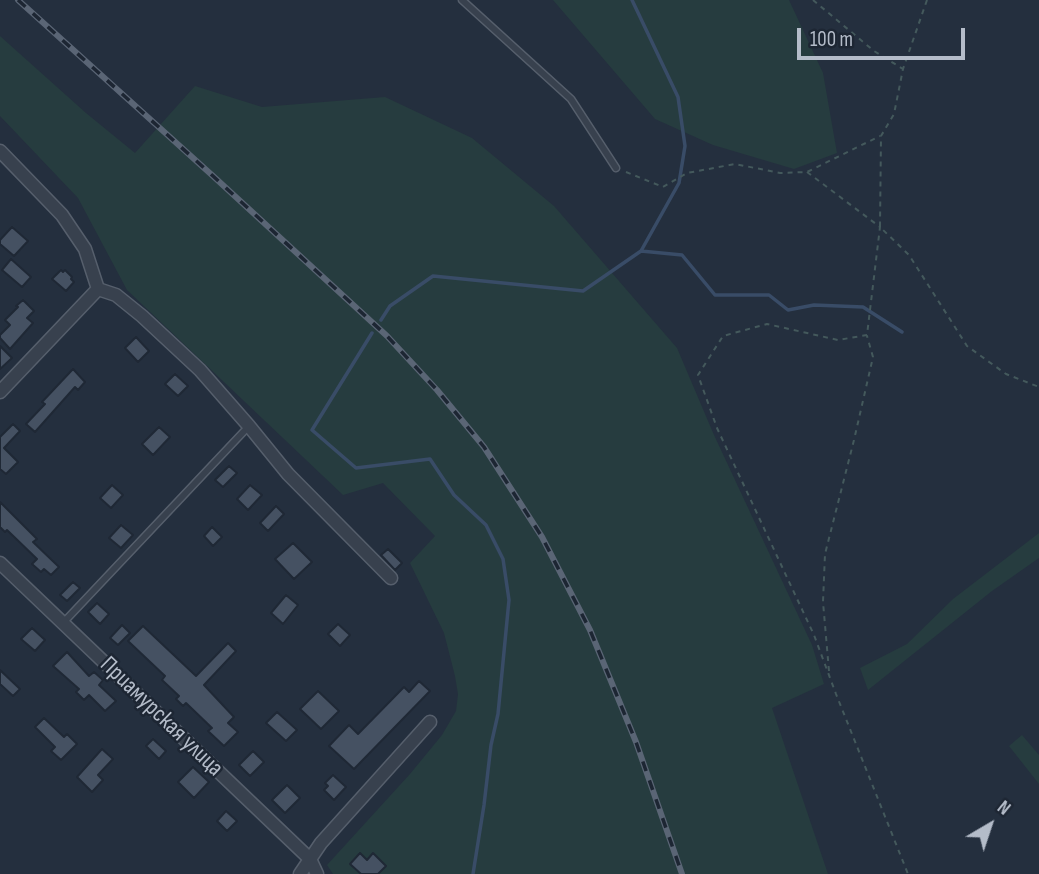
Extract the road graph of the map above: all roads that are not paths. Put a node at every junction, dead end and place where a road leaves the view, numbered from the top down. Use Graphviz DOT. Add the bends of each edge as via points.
graph roads {
  1 [pos="462,0"];
  2 [pos="0,151"];
  3 [pos="616,168"];
  4 [pos="98,289"];
  5 [pos="0,392"];
  6 [pos="249,426"];
  7 [pos="0,563"];
  8 [pos="391,578"];
  9 [pos="63,623"];
  10 [pos="430,722"];
  11 [pos="310,859"];
  12 [pos="300,874"];
  13 [pos="317,874"];
  1 -- 3 [label="lane" via="571,99"];
  2 -- 4 [label="street" via="62,215 85,249"];
  4 -- 5 [label="street"];
  4 -- 6 [label="street" via="116,295 142,316 200,370"];
  6 -- 8 [label="street" via="288,474"];
  6 -- 9 [label="lane"];
  7 -- 9 [label="street, Приамурская улица"];
  9 -- 11 [label="street, Приамурская улица"];
  10 -- 11 [label="street"];
  11 -- 12 [label="street"];
  11 -- 13 [label="street, Приамурская улица"];
}
